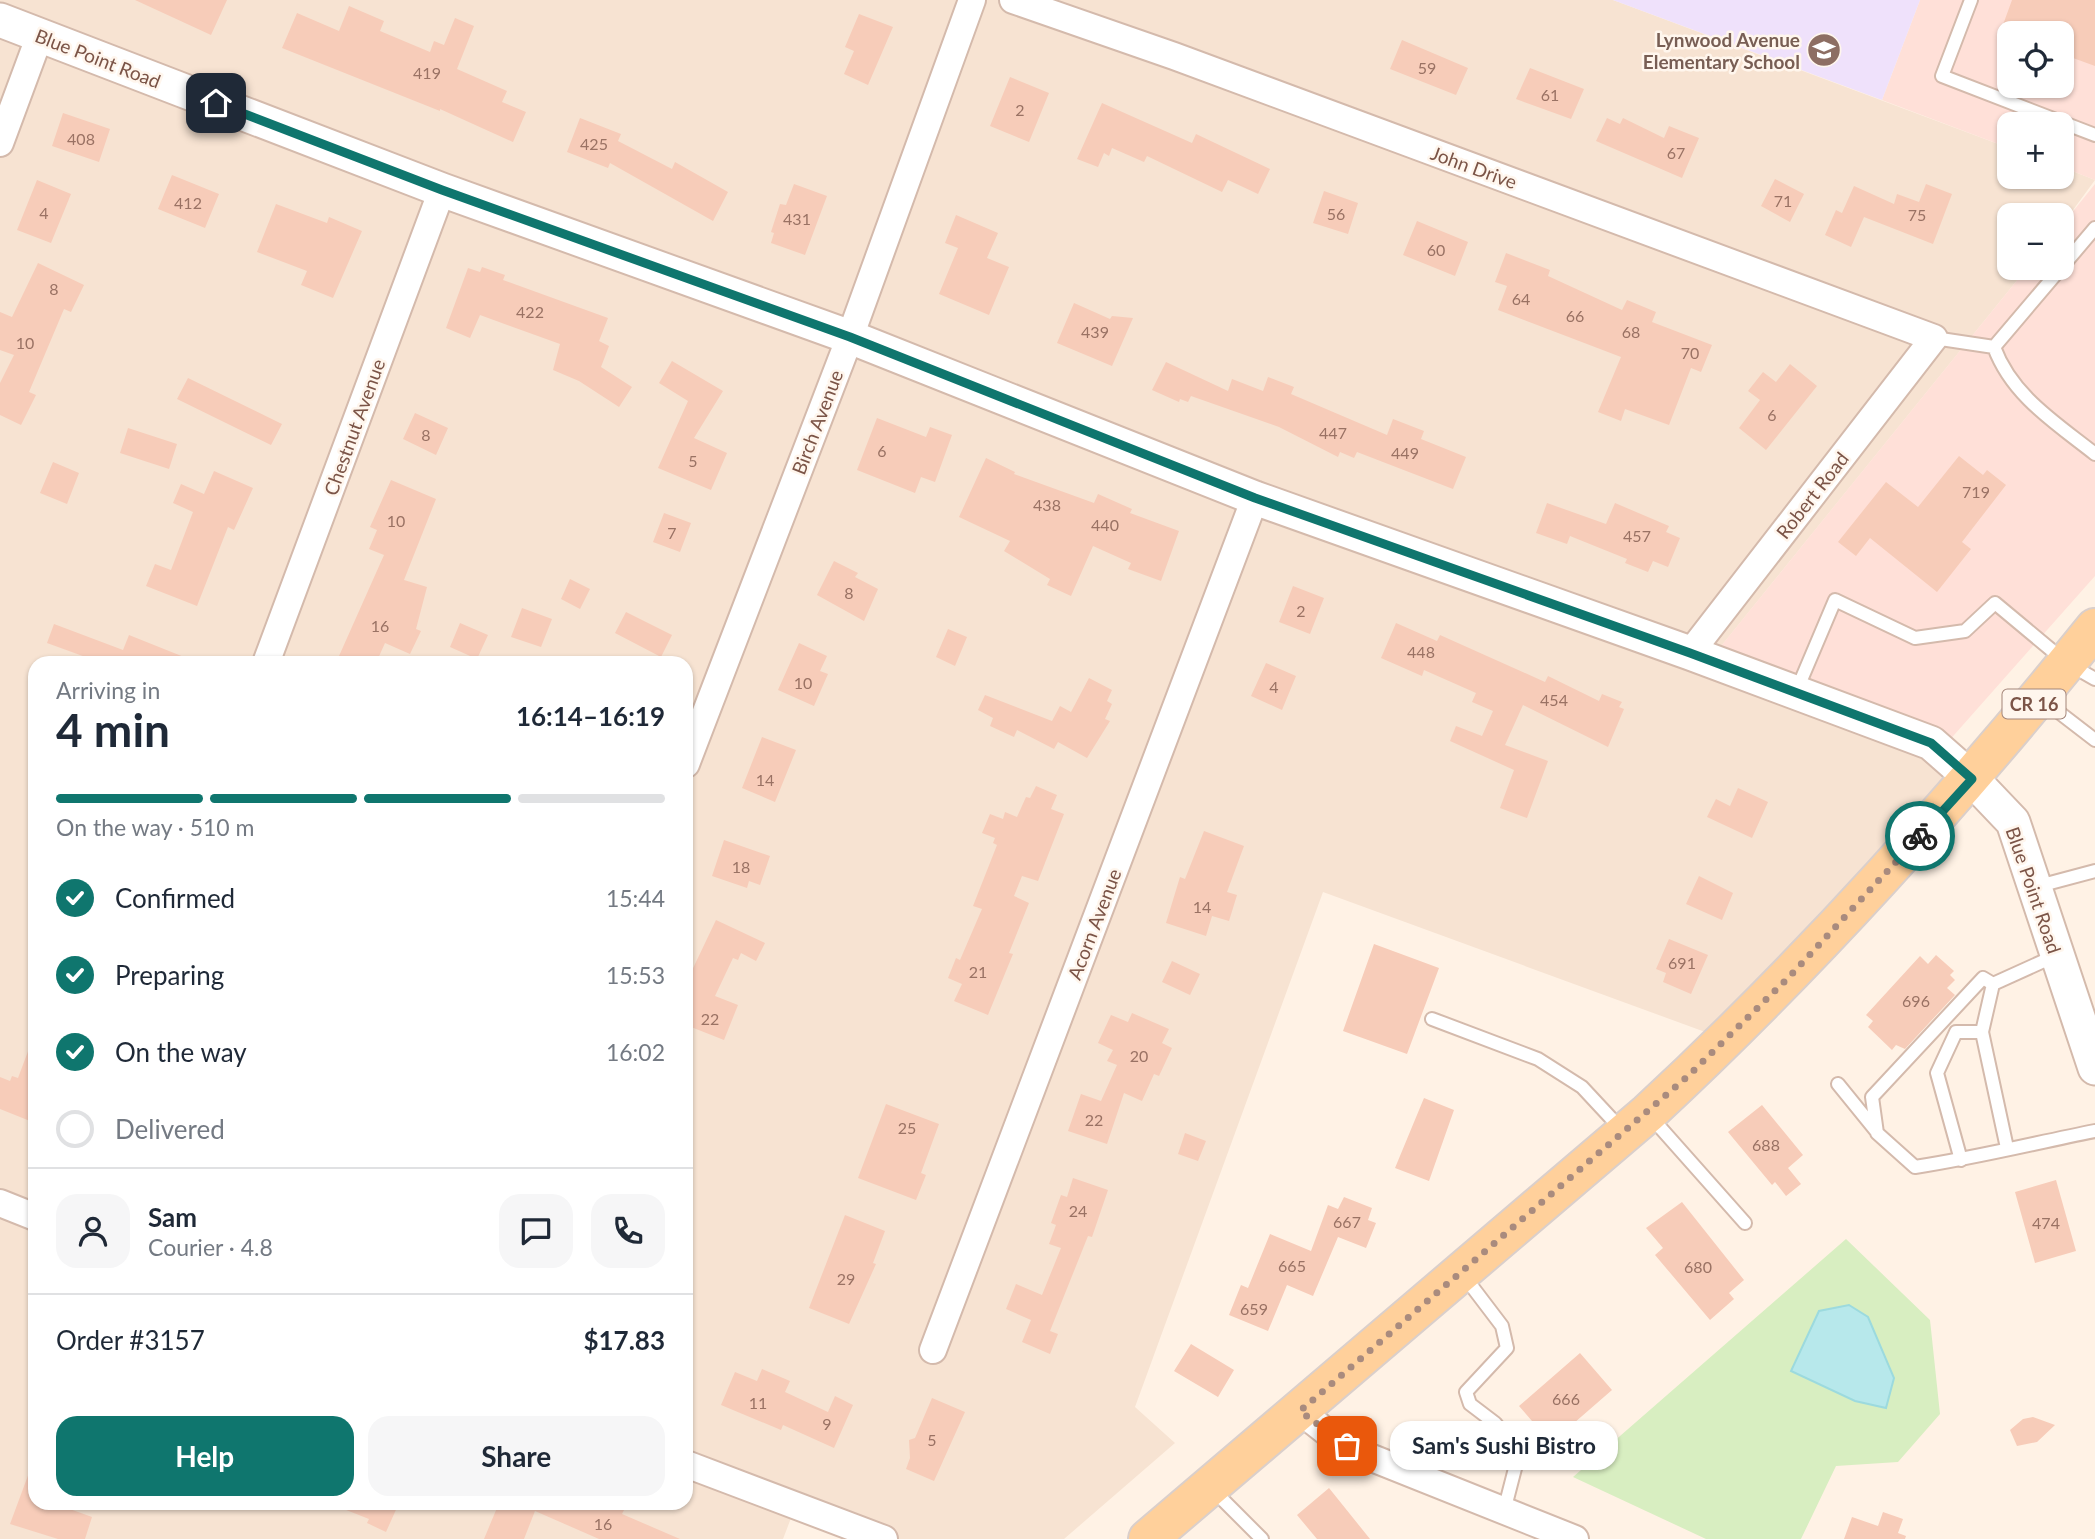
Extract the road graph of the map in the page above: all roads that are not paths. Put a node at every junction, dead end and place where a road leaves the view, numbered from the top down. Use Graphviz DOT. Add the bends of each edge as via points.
graph roads {
  1 [pos="972,0"];
  2 [pos="1013,0"];
  3 [pos="1971,0"];
  4 [pos="0,20"];
  5 [pos="40,35"];
  6 [pos="2095,135"];
  7 [pos="0,143"];
  8 [pos="442,190"];
  9 [pos="2095,228"];
  10 [pos="850,337"];
  11 [pos="1934,338"];
  12 [pos="1994,347"];
  13 [pos="2095,454"];
  14 [pos="1255,498"];
  15 [pos="2095,628"];
  16 [pos="1690,653"];
  17 [pos="269,656"];
  18 [pos="2081,671"];
  19 [pos="1796,693"];
  20 [pos="2040,697"];
  21 [pos="2095,740"];
  22 [pos="693,746"];
  23 [pos="1972,779"];
  24 [pos="2095,871"];
  25 [pos="2035,887"];
  26 [pos="2057,955"];
  27 [pos="1993,984"];
  28 [pos="1432,1019"];
  29 [pos="1982,1032"];
  30 [pos="2095,1068"];
  31 [pos="1838,1084"];
  32 [pos="1637,1123"];
  33 [pos="2095,1131"];
  34 [pos="1877,1133"];
  35 [pos="2007,1148"];
  36 [pos="1961,1160"];
  37 [pos="0,1203"];
  38 [pos="28,1214"];
  39 [pos="1745,1223"];
  40 [pos="1462,1273"];
  41 [pos="933,1350"];
  42 [pos="1300,1411"];
  43 [pos="693,1467"];
  44 [pos="1210,1487"];
  45 [pos="1504,1511"];
  46 [pos="846,1532"];
  47 [pos="1561,1537"];
  48 [pos="884,1539"];
  49 [pos="1148,1539"];
  50 [pos="1262,1539"];
  1 -- 10 [label="street, Birch Avenue"];
  2 -- 11 [label="street, John Drive"];
  3 -- 6 [label="lane" via="1942,76"];
  4 -- 5 [label="street, Blue Point Road"];
  5 -- 7 [label="street"];
  5 -- 8 [label="street, Blue Point Road"];
  8 -- 10 [label="street, Blue Point Road"];
  8 -- 17 [label="street, Chestnut Avenue"];
  9 -- 12 [label="lane"];
  10 -- 14 [label="street, Blue Point Road"];
  10 -- 22 [label="street, Birch Avenue"];
  11 -- 12 [label="lane"];
  11 -- 16 [label="street, Robert Road"];
  12 -- 13 [label="lane" via="2003,371 2026,398"];
  14 -- 16 [label="street, Blue Point Road"];
  14 -- 41 [label="street, Acorn Avenue"];
  15 -- 18 [label="main road, CR 16"];
  16 -- 19 [label="street, Blue Point Road"];
  18 -- 19 [label="lane" via="1995,603 1965,631 1915,638 1835,600"];
  18 -- 20 [label="main road, CR 16"];
  19 -- 23 [label="street, Blue Point Road" via="1931,743"];
  20 -- 21 [label="lane"];
  20 -- 23 [label="main road, CR 16"];
  23 -- 25 [label="street, Blue Point Road" via="2013,822"];
  23 -- 32 [label="main road, CR 16" via="1856,909"];
  24 -- 25 [label="lane"];
  25 -- 26 [label="street, Blue Point Road"];
  26 -- 27 [label="lane"];
  26 -- 30 [label="street, Blue Point Road"];
  27 -- 29 [label="lane"];
  27 -- 34 [label="lane" via="1983,978 1872,1097"];
  28 -- 32 [label="lane" via="1538,1059"];
  29 -- 35 [label="lane"];
  29 -- 36 [label="lane" via="1956,1032 1937,1073"];
  31 -- 34 [label="lane"];
  32 -- 39 [label="lane"];
  32 -- 40 [label="main road, CR 16"];
  33 -- 35 [label="lane"];
  34 -- 36 [label="lane" via="1915,1167"];
  35 -- 36 [label="lane"];
  37 -- 38 [label="street"];
  40 -- 42 [label="main road, CR 16"];
  40 -- 45 [label="lane" via="1502,1326 1507,1348 1466,1392 1471,1404 1495,1423 1519,1453"];
  42 -- 44 [label="main road, CR 16"];
  42 -- 45 [label="street" via="1332,1437 1367,1456"];
  43 -- 46 [label="street"];
  44 -- 49 [label="main road, CR 16"];
  44 -- 50 [label="lane"];
  45 -- 47 [label="street"];
  46 -- 48 [label="street"];
}
